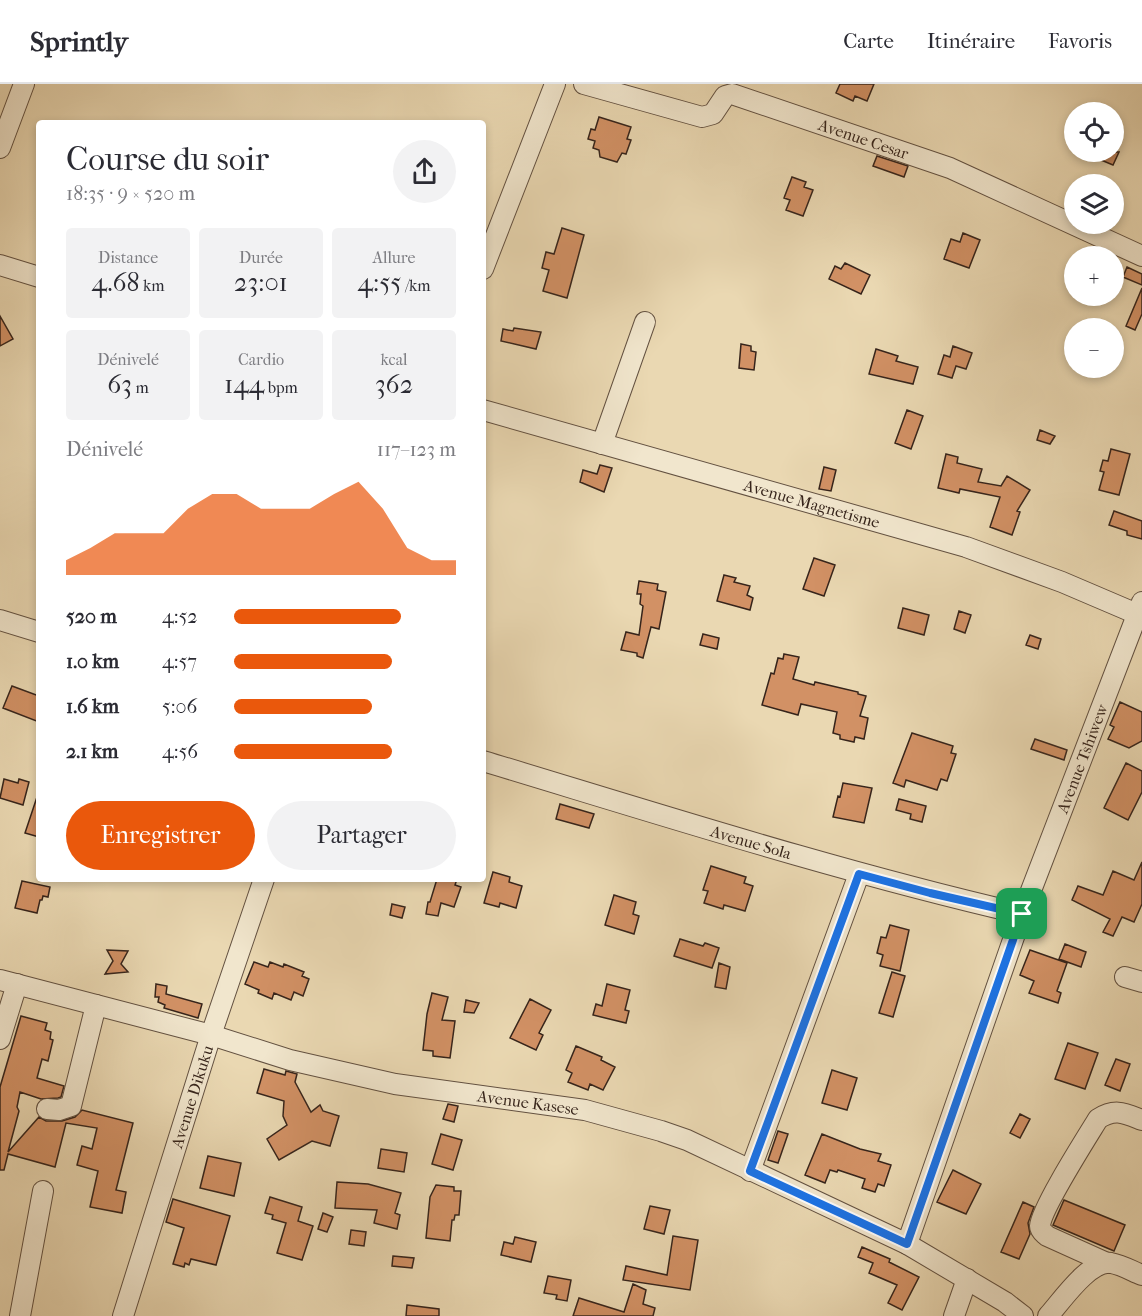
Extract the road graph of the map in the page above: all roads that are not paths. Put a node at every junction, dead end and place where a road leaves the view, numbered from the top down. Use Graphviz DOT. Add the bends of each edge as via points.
graph roads {
  1 [pos="24,84"];
  2 [pos="555,84"];
  3 [pos="584,84"];
  4 [pos="0,148"];
  5 [pos="1142,256"];
  6 [pos="486,261"];
  7 [pos="0,265"];
  8 [pos="36,276"];
  9 [pos="645,322"];
  10 [pos="486,411"];
  11 [pos="602,444"];
  12 [pos="1139,608"];
  13 [pos="0,620"];
  14 [pos="36,631"];
  15 [pos="486,762"];
  16 [pos="859,874"];
  17 [pos="263,882"];
  18 [pos="1022,914"];
  19 [pos="8,982"];
  20 [pos="96,1005"];
  21 [pos="211,1035"];
  22 [pos="0,1039"];
  23 [pos="47,1109"];
  24 [pos="1142,1120"];
  25 [pos="750,1171"];
  26 [pos="43,1191"];
  27 [pos="907,1244"];
  28 [pos="1107,1263"];
  29 [pos="1142,1275"];
  30 [pos="967,1279"];
  31 [pos="1056,1314"];
  32 [pos="20,1316"];
  33 [pos="123,1316"];
  34 [pos="954,1316"];
  35 [pos="1023,1316"];
  1 -- 4 [label="street"];
  2 -- 6 [label="street"];
  3 -- 5 [label="street, Avenue Cesar" via="700,117 713,114 725,96 732,94 950,168"];
  7 -- 8 [label="street"];
  9 -- 11 [label="street"];
  10 -- 11 [label="street, Avenue Magnetisme"];
  11 -- 12 [label="street, Avenue Magnetisme" via="966,547"];
  12 -- 18 [label="street, Avenue Tshiwew"];
  13 -- 14 [label="street"];
  15 -- 16 [label="street, Avenue Sola"];
  16 -- 18 [label="street, Avenue Sola"];
  16 -- 25 [label="street"];
  17 -- 21 [label="street, Avenue Dikuku"];
  18 -- 27 [label="street, Avenue Tshiwew"];
  19 -- 20 [label="street, Avenue Kasese"];
  19 -- 22 [label="street"];
  20 -- 21 [label="street, Avenue Kasese"];
  20 -- 23 [label="street" via="71,1106"];
  21 -- 25 [label="street, Avenue Kasese" via="290,1060 395,1084 585,1110 687,1140"];
  21 -- 33 [label="street, Avenue Dikuku"];
  24 -- 28 [label="street" via="1116,1112 1098,1119 1040,1226 1047,1236"];
  25 -- 27 [label="street, Avenue Kasese"];
  26 -- 32 [label="street"];
  27 -- 30 [label="street, Avenue Kasese"];
  28 -- 29 [label="street"];
  28 -- 31 [label="street" via="1078,1281"];
  30 -- 34 [label="street"];
  30 -- 35 [label="street, Avenue Kasese"];
}
